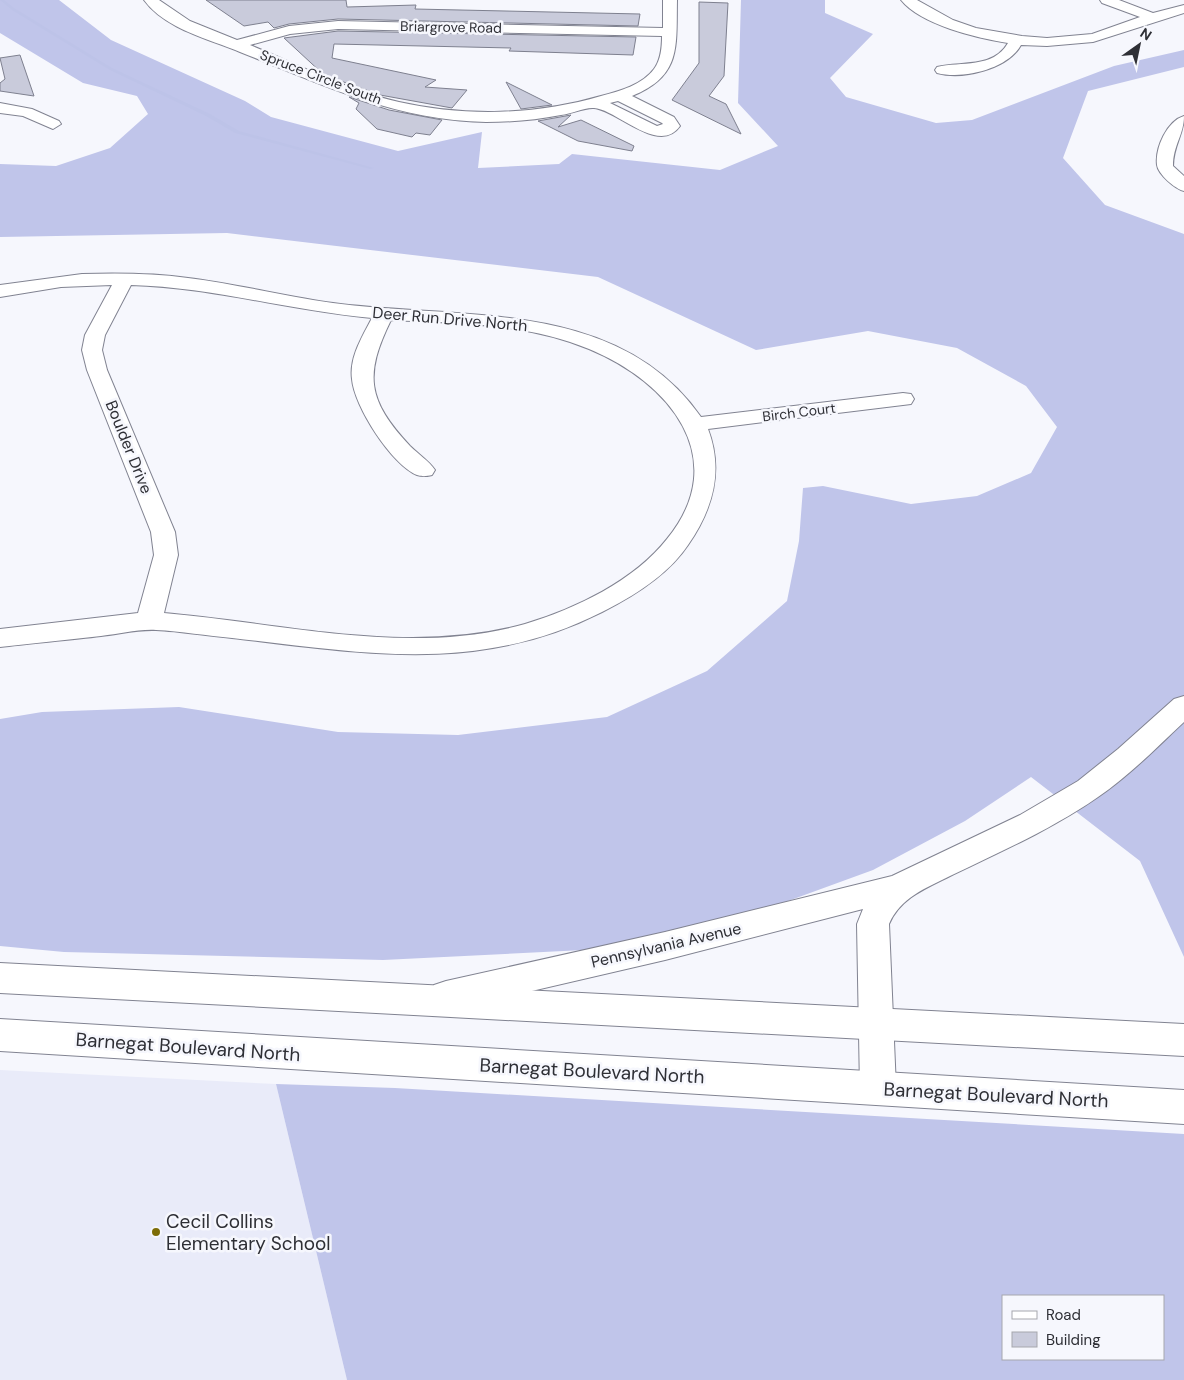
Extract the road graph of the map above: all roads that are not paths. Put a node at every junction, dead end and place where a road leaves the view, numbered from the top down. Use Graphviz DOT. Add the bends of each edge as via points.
graph roads {
  1 [pos="670,0"];
  2 [pos="908,0"];
  3 [pos="1107,0"];
  4 [pos="158,1"];
  5 [pos="1184,9"];
  6 [pos="1152,17"];
  7 [pos="669,32"];
  8 [pos="1016,40"];
  9 [pos="236,45"];
  10 [pos="942,70"];
  11 [pos="619,96"];
  12 [pos="596,103"];
  13 [pos="0,108"];
  14 [pos="1184,121"];
  15 [pos="53,124"];
  16 [pos="1184,186"];
  17 [pos="125,279"];
  18 [pos="0,292"];
  19 [pos="384,313"];
  20 [pos="903,399"];
  21 [pos="695,424"];
  22 [pos="424,470"];
  23 [pos="149,621"];
  24 [pos="0,638"];
  25 [pos="1184,706"];
  26 [pos="899,887"];
  27 [pos="0,978"];
  28 [pos="431,999"];
  29 [pos="875,1022"];
  30 [pos="0,1035"];
  31 [pos="1184,1040"];
  32 [pos="878,1088"];
  33 [pos="1184,1106"];
  1 -- 7 [label="street, Spruce Circle South"];
  2 -- 8 [label="street" via="929,15 958,27"];
  3 -- 6 [label="street"];
  4 -- 9 [label="street, Spruce Circle South" via="180,21"];
  5 -- 6 [label="street"];
  6 -- 8 [label="street" via="1092,38 1050,42"];
  7 -- 9 [label="street, Briargrove Road" via="338,25 289,30"];
  7 -- 11 [label="street, Spruce Circle South" via="667,60 661,71"];
  8 -- 10 [label="street" via="1009,53 987,65"];
  9 -- 12 [label="street, Spruce Circle South" via="358,95 411,108 468,115 506,115 553,112"];
  11 -- 12 [label="street, Spruce Circle South"];
  11 -- 12 [label="street" via="668,120 672,126 662,131 653,130"];
  13 -- 15 [label="street" via="27,112"];
  14 -- 16 [label="street" via="1173,132 1164,150 1165,167"];
  17 -- 18 [label="street, Deer Run Drive North" via="39,284"];
  17 -- 19 [label="street, Deer Run Drive North" via="165,281 332,308"];
  17 -- 23 [label="street, Boulder Drive" via="95,335 92,350 97,370 164,532 166,555"];
  19 -- 21 [label="street, Deer Run Drive North" via="496,319 537,326 603,345 658,380 680,401"];
  19 -- 22 [label="street" via="365,353 362,379 370,403 391,438 404,455"];
  20 -- 21 [label="street, Birch Court"];
  21 -- 23 [label="street, Deer Run Drive North" via="704,449 706,477 697,512 683,536 658,564 630,586 534,631 492,642 415,646"];
  23 -- 24 [label="street, Deer Run Drive North"];
  25 -- 26 [label="street, Pennsylvania Avenue" via="1088,789 1031,823"];
  26 -- 28 [label="street, Pennsylvania Avenue" via="665,946"];
  26 -- 29 [label="street, Pennsylvania Avenue" via="880,908 873,924"];
  27 -- 28 [label="street"];
  28 -- 29 [label="street"];
  29 -- 31 [label="street"];
  29 -- 32 [label="street, Pennsylvania Avenue"];
  30 -- 32 [label="street, Barnegat Boulevard North"];
  32 -- 33 [label="street, Barnegat Boulevard North"];
}
